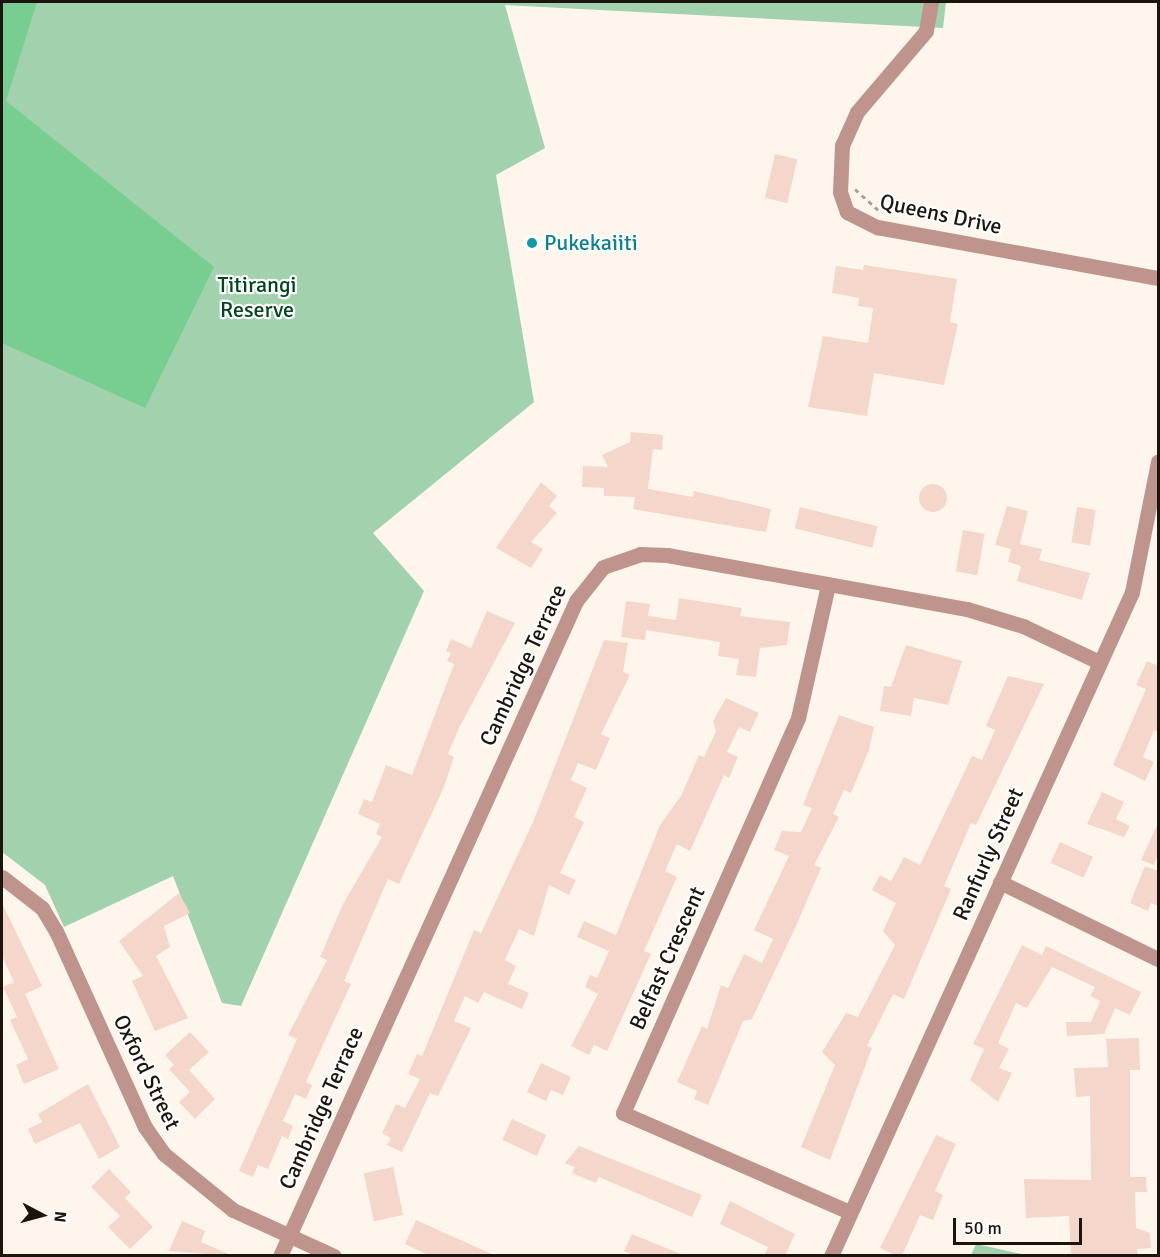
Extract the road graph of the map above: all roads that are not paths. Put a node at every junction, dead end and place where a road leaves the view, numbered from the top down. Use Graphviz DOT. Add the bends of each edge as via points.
graph roads {
  1 [pos="931,2"];
  2 [pos="1158,278"];
  3 [pos="1158,462"];
  4 [pos="828,585"];
  5 [pos="1099,662"];
  6 [pos="2,877"];
  7 [pos="1000,882"];
  8 [pos="1158,959"];
  9 [pos="850,1212"];
  10 [pos="289,1235"];
  11 [pos="280,1256"];
  12 [pos="334,1256"];
  13 [pos="831,1256"];
  1 -- 2 [label="street, Queens Drive" via="926,31 857,112 842,146 840,192 847,212 877,227"];
  3 -- 5 [label="street, Ranfurly Street" via="1132,592"];
  4 -- 5 [label="street, Cambridge Terrace" via="996,616"];
  4 -- 9 [label="street, Belfast Crescent" via="798,718 623,1113"];
  4 -- 10 [label="street, Cambridge Terrace" via="658,554 619,560 590,579"];
  5 -- 7 [label="street, Ranfurly Street"];
  6 -- 10 [label="street, Oxford Street" via="24,890 51,923 145,1127 164,1154 206,1193"];
  7 -- 8 [label="street"];
  7 -- 9 [label="street, Ranfurly Street"];
  9 -- 13 [label="street, Ranfurly Street"];
  10 -- 11 [label="street, Cambridge Terrace"];
  10 -- 12 [label="street, Oxford Street"];
}
